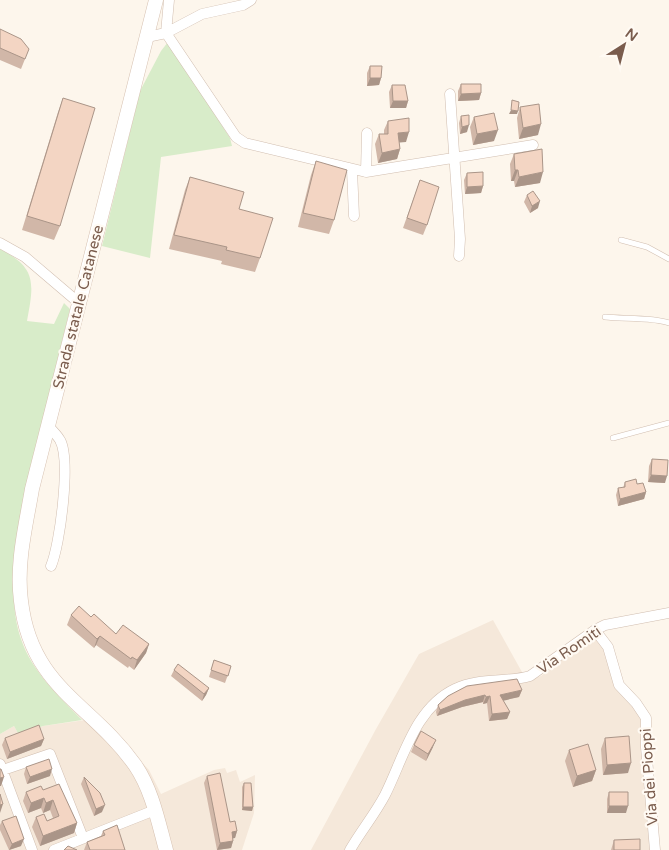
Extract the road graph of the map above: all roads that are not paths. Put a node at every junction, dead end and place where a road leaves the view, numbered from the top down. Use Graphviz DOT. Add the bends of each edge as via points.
graph roads {
  1 [pos="156,0"];
  2 [pos="169,0"];
  3 [pos="251,0"];
  4 [pos="166,33"];
  5 [pos="147,37"];
  6 [pos="450,94"];
  7 [pos="367,133"];
  8 [pos="533,146"];
  9 [pos="454,159"];
  10 [pos="352,170"];
  11 [pos="366,172"];
  12 [pos="354,216"];
  13 [pos="621,240"];
  14 [pos="0,243"];
  15 [pos="459,256"];
  16 [pos="669,259"];
  17 [pos="79,303"];
  18 [pos="605,317"];
  19 [pos="669,323"];
  20 [pos="669,423"];
  21 [pos="48,426"];
  22 [pos="612,438"];
  23 [pos="51,566"];
  24 [pos="669,613"];
  25 [pos="595,630"];
  26 [pos="1,768"];
  27 [pos="155,810"];
  28 [pos="83,838"];
  29 [pos="32,850"];
  30 [pos="54,850"];
  31 [pos="166,850"];
  32 [pos="350,850"];
  33 [pos="655,850"];
  1 -- 5 [label="main road, Strada statale Catanese"];
  2 -- 4 [label="street"];
  3 -- 4 [label="street" via="243,5 202,14"];
  4 -- 5 [label="street"];
  4 -- 10 [label="street" via="240,140"];
  5 -- 17 [label="main road, Strada statale Catanese"];
  6 -- 9 [label="street"];
  7 -- 11 [label="street"];
  8 -- 9 [label="street"];
  9 -- 11 [label="street"];
  9 -- 15 [label="street"];
  10 -- 11 [label="street"];
  10 -- 12 [label="street"];
  13 -- 16 [label="lane" via="647,246"];
  14 -- 17 [label="street" via="24,257"];
  17 -- 21 [label="main road, Strada statale Catanese"];
  18 -- 19 [label="lane" via="659,319"];
  20 -- 22 [label="lane"];
  21 -- 23 [label="street" via="61,441 64,467 64,503"];
  21 -- 27 [label="main road, Strada statale Catanese" via="22,544 20,583 23,617 42,666 66,696 127,755 145,782"];
  24 -- 25 [label="street, Via Romiti"];
  25 -- 32 [label="street, Via Romiti" via="530,676 479,680 454,689 423,714 385,795"];
  25 -- 33 [label="street, Via dei Pioppi" via="608,647 619,685 646,718"];
  26 -- 28 [label="street" via="50,754"];
  26 -- 29 [label="street"];
  27 -- 28 [label="street"];
  27 -- 31 [label="main road, Strada statale Catanese"];
  28 -- 30 [label="street"];
}
